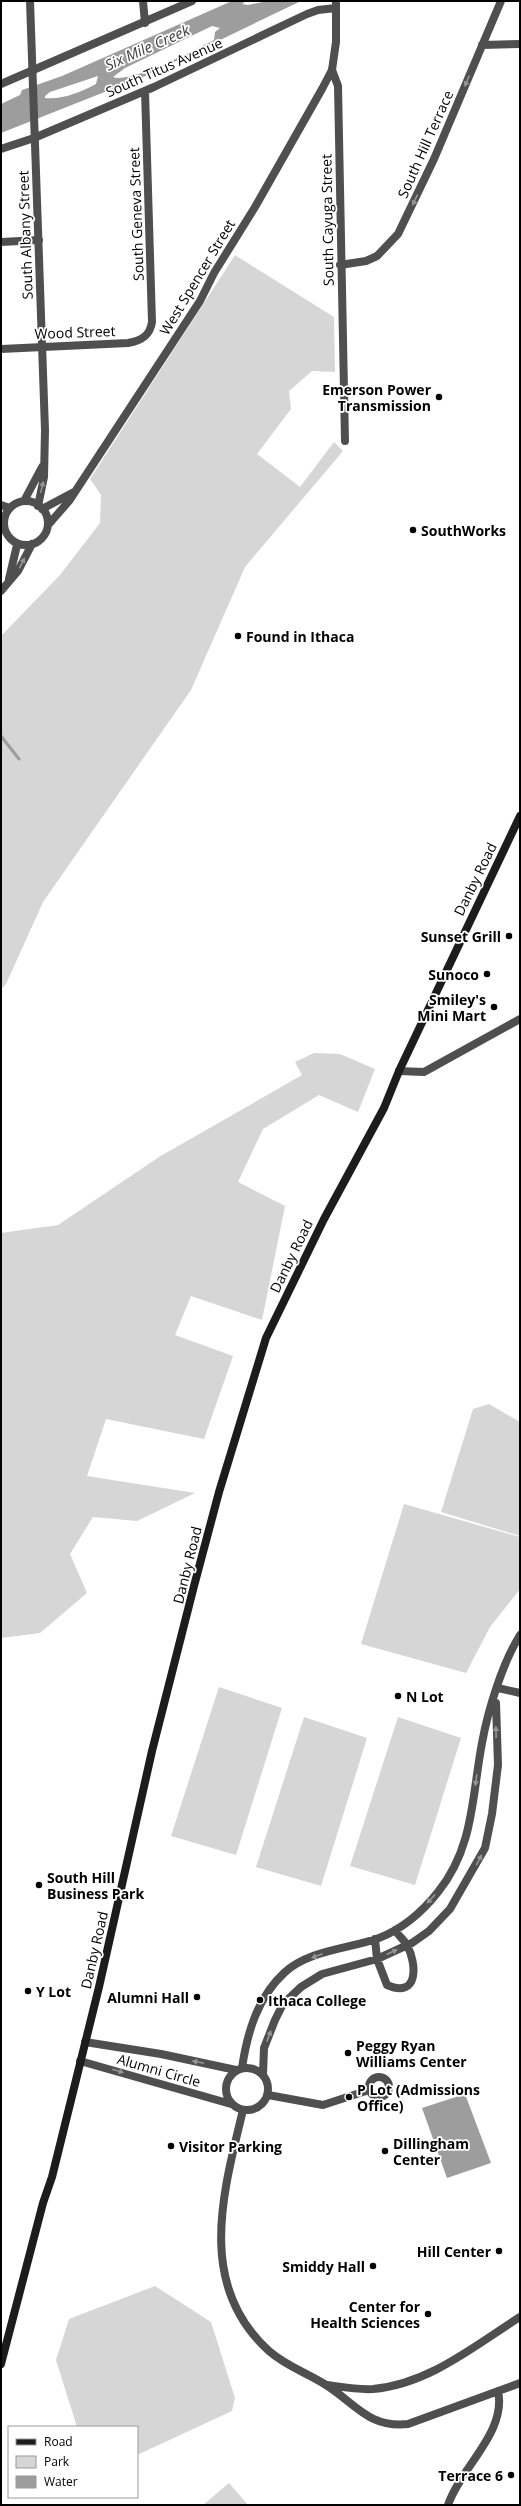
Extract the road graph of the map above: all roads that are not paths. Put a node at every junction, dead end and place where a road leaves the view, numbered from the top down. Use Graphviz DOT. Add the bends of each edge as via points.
graph roads {
  1 [pos="30,1"];
  2 [pos="143,1"];
  3 [pos="192,1"];
  4 [pos="501,1"];
  5 [pos="336,4"];
  6 [pos="145,23"];
  7 [pos="520,44"];
  8 [pos="482,45"];
  9 [pos="332,70"];
  10 [pos="32,72"];
  11 [pos="1,84"];
  12 [pos="145,91"];
  13 [pos="34,138"];
  14 [pos="1,149"];
  15 [pos="39,240"];
  16 [pos="1,242"];
  17 [pos="340,265"];
  18 [pos="148,334"];
  19 [pos="41,347"];
  20 [pos="1,349"];
  21 [pos="345,441"];
  22 [pos="42,467"];
  23 [pos="74,492"];
  24 [pos="24,502"];
  25 [pos="1,505"];
  26 [pos="40,507"];
  27 [pos="10,508"];
  28 [pos="49,524"];
  29 [pos="2,526"];
  30 [pos="10,539"];
  31 [pos="1,542"];
  32 [pos="32,544"];
  33 [pos="17,545"];
  34 [pos="9,579"];
  35 [pos="1,590"];
  36 [pos="520,816"];
  37 [pos="520,1019"];
  38 [pos="399,1071"];
  39 [pos="520,1635"];
  40 [pos="498,1688"];
  41 [pos="520,1693"];
  42 [pos="395,1930"];
  43 [pos="375,1939"];
  44 [pos="407,1945"];
  45 [pos="377,1959"];
  46 [pos="85,2042"];
  47 [pos="80,2061"];
  48 [pos="239,2069"];
  49 [pos="263,2074"];
  50 [pos="369,2090"];
  51 [pos="268,2095"];
  52 [pos="232,2104"];
  53 [pos="243,2110"];
  54 [pos="520,2317"];
  55 [pos="1,2364"];
  56 [pos="520,2383"];
  57 [pos="326,2385"];
  58 [pos="498,2390"];
  59 [pos="448,2505"];
  1 -- 10 [label="street, South Albany Street"];
  2 -- 6 [label="street"];
  3 -- 6 [label="street"];
  4 -- 8 [label="street, South Hill Terrace"];
  5 -- 9 [label="street, South Cayuga Street" via="336,42"];
  5 -- 12 [label="street, South Titus Avenue" via="307,14"];
  6 -- 10 [label="street"];
  7 -- 8 [label="street"];
  8 -- 17 [label="street, South Hill Terrace, one-way" via="434,159 398,234 377,256 366,261"];
  9 -- 17 [label="street, South Cayuga Street" via="338,86"];
  9 -- 23 [label="street, West Spencer Street" via="255,207 214,273 200,302"];
  10 -- 11 [label="street"];
  10 -- 13 [label="street, South Albany Street"];
  12 -- 13 [label="street, South Titus Avenue"];
  12 -- 18 [label="street, South Geneva Street" via="152,322"];
  13 -- 14 [label="street, South Titus Avenue"];
  13 -- 15 [label="street, South Albany Street"];
  15 -- 16 [label="street"];
  15 -- 19 [label="street, South Albany Street"];
  17 -- 21 [label="street, South Cayuga Street"];
  18 -- 19 [label="street, Wood Street" via="142,340 128,343"];
  19 -- 20 [label="street, Wood Street"];
  19 -- 22 [label="street, South Albany Street" via="45,430"];
  22 -- 24 [label="street, South Albany Street"];
  26 -- 22 [label="street, South Albany Street, one-way" via="44,478"];
  23 -- 26 [label="street, West Spencer Street"];
  23 -- 28 [label="street, West Spencer Street"];
  24 -- 26 [label="street"];
  24 -- 27 [label="street"];
  25 -- 27 [label="street"];
  26 -- 28 [label="street"];
  27 -- 29 [label="street"];
  28 -- 32 [label="street, West Spencer Street" via="42,538"];
  29 -- 30 [label="street"];
  30 -- 31 [label="street"];
  30 -- 33 [label="street"];
  32 -- 33 [label="street"];
  34 -- 32 [label="street, West Spencer Street, one-way" via="18,571"];
  33 -- 34 [label="street"];
  34 -- 35 [label="street, West Spencer Street"];
  36 -- 38 [label="main road, Danby Road"];
  37 -- 38 [label="street" via="424,1072"];
  38 -- 46 [label="main road, Danby Road" via="384,1108 324,1219 266,1338 219,1492 194,1586 152,1751"];
  39 -- 40 [label="street" via="509,1656"];
  40 -- 41 [label="street"];
  40 -- 42 [label="street, one-way" via="482,1742 472,1820 466,1842 439,1891 419,1912"];
  44 -- 40 [label="street, one-way" via="429,1931 450,1909 485,1848 498,1765"];
  42 -- 43 [label="street"];
  42 -- 44 [label="street"];
  43 -- 45 [label="street"];
  43 -- 48 [label="street, one-way" via="325,1953 284,1973 257,2011"];
  45 -- 44 [label="street, one-way"];
  44 -- 45 [label="street" via="415,1970 413,1979 407,1987 398,1989 387,1985"];
  49 -- 45 [label="street, one-way" via="264,2048 283,2004 301,1987 322,1974"];
  46 -- 47 [label="main road, Danby Road"];
  48 -- 46 [label="street, Alumni Circle, one-way"];
  47 -- 52 [label="street, Alumni Circle, one-way"];
  47 -- 55 [label="main road, Danby Road"];
  48 -- 49 [label="street" via="255,2068"];
  48 -- 52 [label="street" via="229,2077 226,2086"];
  49 -- 51 [label="street" via="268,2084"];
  50 -- 51 [label="street" via="323,2105"];
  51 -- 53 [label="street" via="257,2108"];
  52 -- 53 [label="street"];
  53 -- 57 [label="street" via="222,2207 221,2251 228,2290 241,2317 259,2341 282,2361"];
  54 -- 57 [label="street" via="439,2369 413,2380 372,2389"];
  56 -- 58 [label="street"];
  57 -- 58 [label="street" via="367,2415 380,2422 398,2425 408,2424"];
  58 -- 59 [label="street" via="500,2407 494,2428 464,2472"];
}
